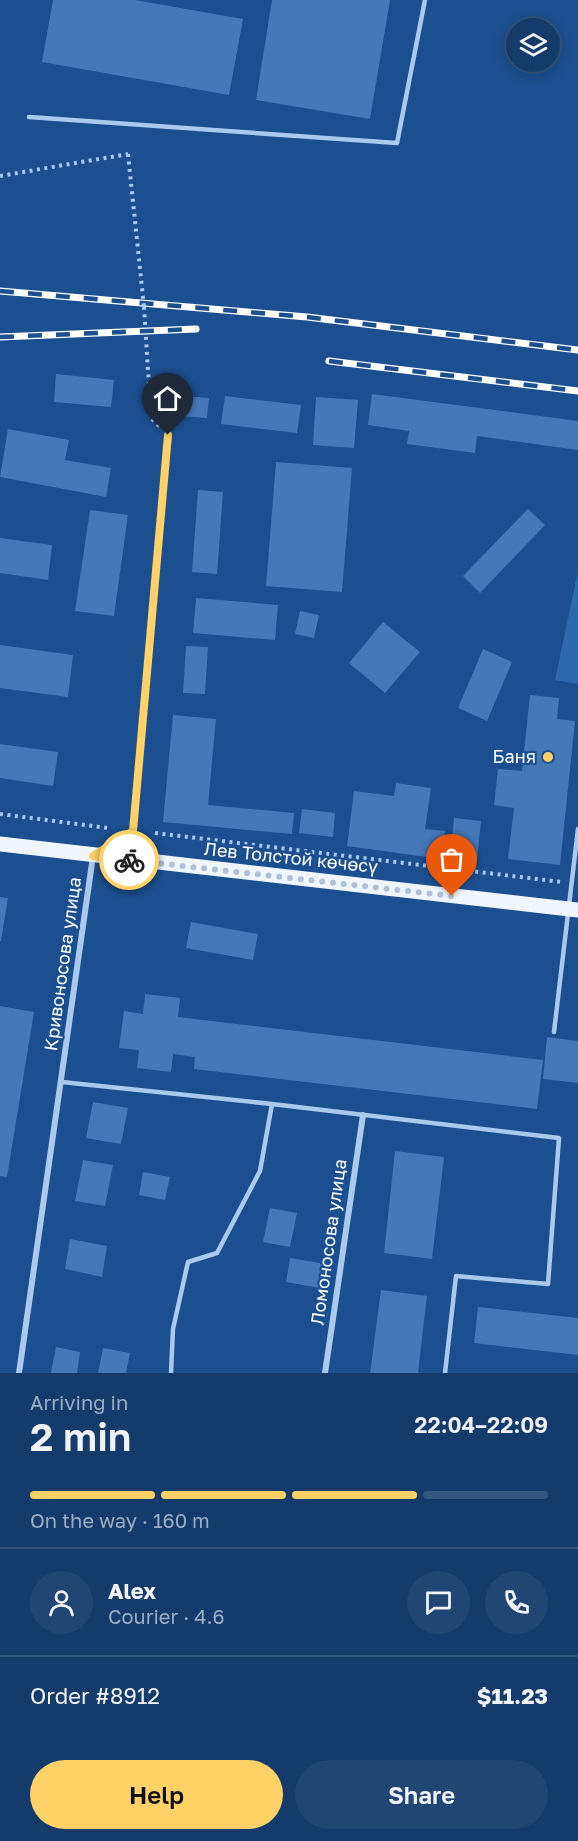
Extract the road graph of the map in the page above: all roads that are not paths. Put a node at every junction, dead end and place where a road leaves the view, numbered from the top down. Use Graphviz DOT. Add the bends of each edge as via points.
graph roads {
  1 [pos="425,0"];
  2 [pos="29,117"];
  3 [pos="168,435"];
  4 [pos="578,829"];
  5 [pos="0,844"];
  6 [pos="93,856"];
  7 [pos="573,910"];
  8 [pos="554,1032"];
  9 [pos="62,1082"];
  10 [pos="272,1104"];
  11 [pos="363,1115"];
  12 [pos="19,1373"];
  13 [pos="171,1373"];
  14 [pos="325,1373"];
  15 [pos="445,1373"];
  1 -- 2 [label="lane" via="397,143"];
  3 -- 6 [label="street, Кривоносова улица" via="133,831"];
  4 -- 7 [label="lane"];
  5 -- 6 [label="main road, Лев Толстой көчөсү"];
  6 -- 7 [label="main road, Лев Толстой көчөсү"];
  6 -- 9 [label="street, Кривоносова улица"];
  7 -- 8 [label="lane"];
  9 -- 10 [label="lane"];
  9 -- 12 [label="street, Кривоносова улица"];
  10 -- 11 [label="lane"];
  10 -- 13 [label="lane" via="260,1171 240,1212 217,1253 188,1262 173,1329"];
  11 -- 14 [label="street, Ломоносова улица"];
  11 -- 15 [label="lane" via="559,1138 548,1284 456,1276"];
}
